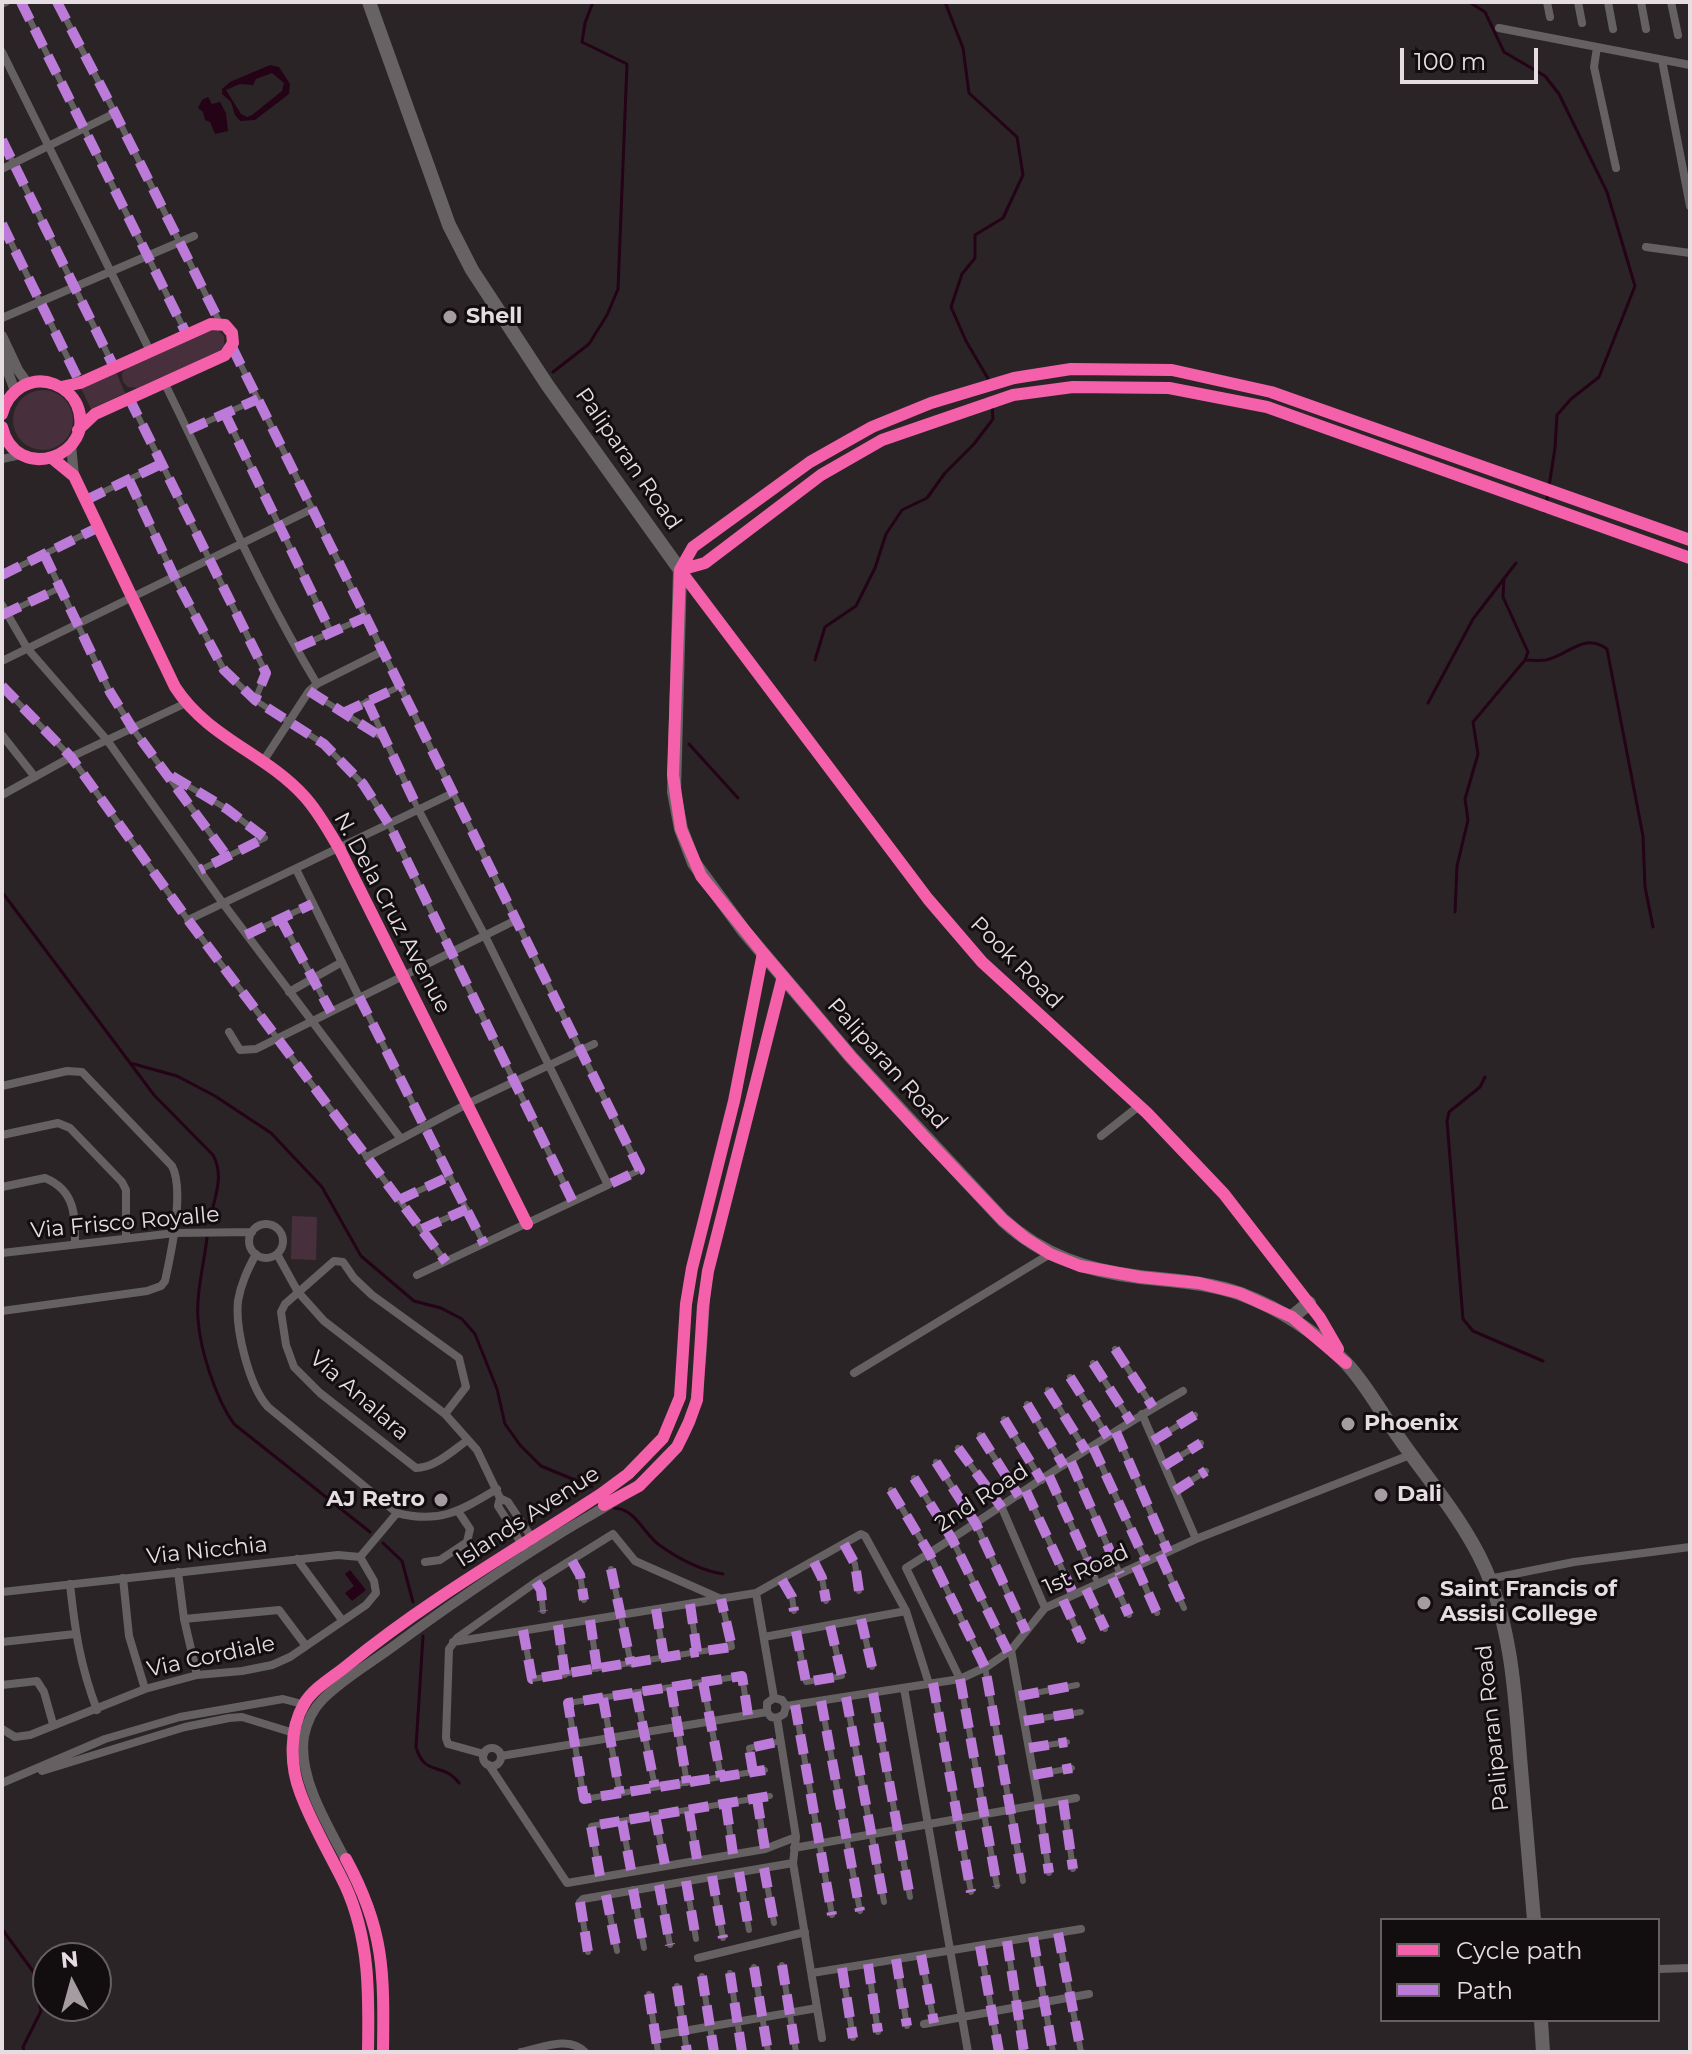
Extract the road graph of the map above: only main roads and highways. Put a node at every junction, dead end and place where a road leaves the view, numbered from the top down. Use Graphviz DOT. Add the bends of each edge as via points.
graph roads {
  1 [pos="369,2"];
  2 [pos="1309,1303"];
  3 [pos="1292,1317"];
  4 [pos="1534,1918"];
  5 [pos="1541,2022"];
  6 [pos="1543,2052"];
  1 -- 3 [label="main road, Paliparan Road" via="449,225 472,270 680,570 673,775 681,829 701,876 851,1057 1025,1238 1080,1266 1217,1286"];
  2 -- 3 [label="main road"];
  3 -- 4 [label="main road, Paliparan Road" via="1346,1363 1457,1520 1489,1579 1515,1696"];
  5 -- 6 [label="main road"];
}
